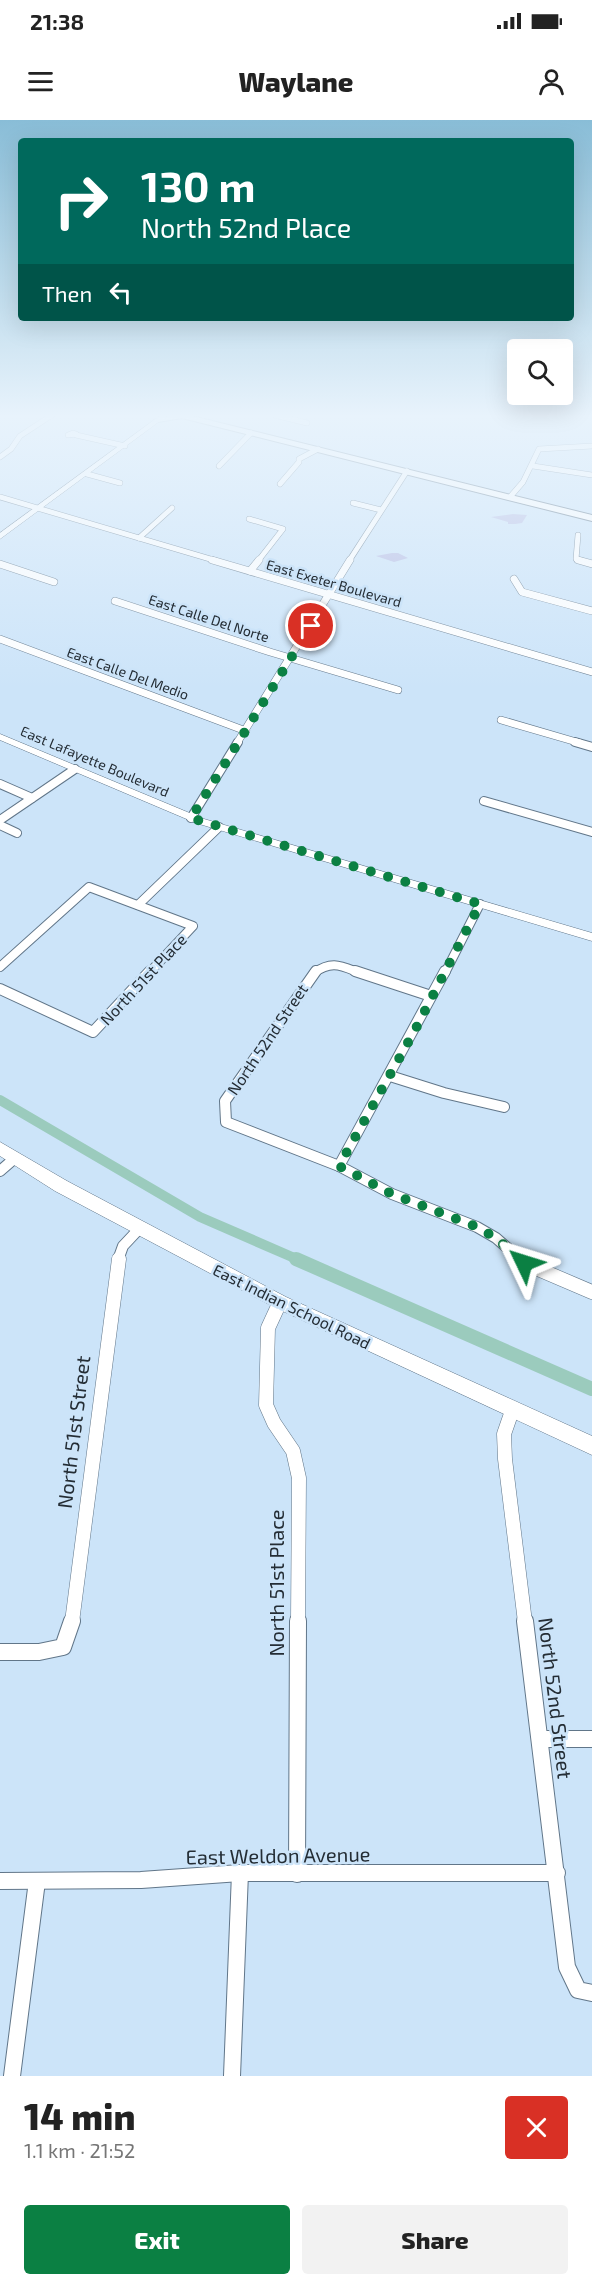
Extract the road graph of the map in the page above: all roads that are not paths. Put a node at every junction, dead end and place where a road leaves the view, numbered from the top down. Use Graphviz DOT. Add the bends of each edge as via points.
graph roads {
  1 [pos="33,506"];
  2 [pos="366,506"];
  3 [pos="383,506"];
  4 [pos="546,506"];
  5 [pos="172,507"];
  6 [pos="39,508"];
  7 [pos="381,510"];
  8 [pos="592,518"];
  9 [pos="249,519"];
  10 [pos="578,535"];
  11 [pos="0,537"];
  12 [pos="139,538"];
  13 [pos="0,564"];
  14 [pos="592,564"];
  15 [pos="249,571"];
  16 [pos="514,579"];
  17 [pos="54,582"];
  18 [pos="330,595"];
  19 [pos="115,601"];
  20 [pos="592,611"];
  21 [pos="0,639"];
  22 [pos="290,658"];
  23 [pos="592,672"];
  24 [pos="398,690"];
  25 [pos="501,720"];
  26 [pos="246,731"];
  27 [pos="0,737"];
  28 [pos="592,747"];
  29 [pos="75,769"];
  30 [pos="0,784"];
  31 [pos="5,791"];
  32 [pos="29,800"];
  33 [pos="484,801"];
  34 [pos="191,818"];
  35 [pos="0,820"];
  36 [pos="0,825"];
  37 [pos="219,827"];
  38 [pos="592,832"];
  39 [pos="17,833"];
  40 [pos="480,904"];
  41 [pos="138,905"];
  42 [pos="592,937"];
  43 [pos="0,967"];
  44 [pos="0,989"];
  45 [pos="431,996"];
  46 [pos="390,1076"];
  47 [pos="504,1107"];
  48 [pos="0,1148"];
  49 [pos="15,1158"];
  50 [pos="339,1166"];
  51 [pos="0,1171"];
  52 [pos="139,1229"];
  53 [pos="592,1292"];
  54 [pos="280,1302"];
  55 [pos="512,1411"];
  56 [pos="592,1446"];
  57 [pos="0,1652"];
  58 [pos="540,1739"];
  59 [pos="592,1739"];
  60 [pos="240,1873"];
  61 [pos="557,1873"];
  62 [pos="297,1874"];
  63 [pos="0,1881"];
  64 [pos="37,1881"];
  65 [pos="585,1992"];
  66 [pos="12,2076"];
  67 [pos="232,2076"];
  1 -- 6 [label="street, East Exeter Boulevard"];
  2 -- 7 [label="street"];
  3 -- 7 [label="street"];
  4 -- 8 [label="main road"];
  5 -- 12 [label="street"];
  6 -- 11 [label="street"];
  6 -- 12 [label="street, East Exeter Boulevard"];
  7 -- 18 [label="street"];
  9 -- 15 [label="street" via="284,529"];
  10 -- 14 [label="street" via="576,560"];
  12 -- 15 [label="street, East Exeter Boulevard"];
  13 -- 17 [label="street"];
  15 -- 18 [label="street, East Exeter Boulevard"];
  16 -- 20 [label="street" via="522,592"];
  18 -- 22 [label="street"];
  18 -- 23 [label="street, East Exeter Boulevard"];
  19 -- 22 [label="street, East Calle Del Norte"];
  21 -- 26 [label="street, East Calle Del Medio"];
  22 -- 24 [label="street, East Calle Del Norte"];
  22 -- 26 [label="street"];
  25 -- 28 [label="street"];
  26 -- 34 [label="street"];
  27 -- 29 [label="street, East Lafayette Boulevard"];
  29 -- 32 [label="street"];
  29 -- 34 [label="street, East Lafayette Boulevard"];
  30 -- 31 [label="street"];
  31 -- 32 [label="street"];
  32 -- 35 [label="street"];
  33 -- 38 [label="street"];
  34 -- 37 [label="street, East Lafayette Boulevard"];
  36 -- 39 [label="street"];
  37 -- 40 [label="street, East Lafayette Boulevard"];
  37 -- 41 [label="street"];
  40 -- 42 [label="street, East Lafayette Boulevard"];
  40 -- 45 [label="street"];
  41 -- 43 [label="street" via="89,887"];
  41 -- 44 [label="street, North 51st Place" via="193,926 93,1032"];
  45 -- 46 [label="street"];
  45 -- 50 [label="street, North 52nd Street" via="337,964 326,965 314,972 225,1101 226,1122"];
  46 -- 47 [label="street"];
  46 -- 50 [label="street"];
  48 -- 49 [label="main road, East Indian School Road"];
  49 -- 51 [label="street"];
  49 -- 52 [label="main road, East Indian School Road"];
  50 -- 53 [label="street" via="392,1194 477,1227 524,1263"];
  52 -- 54 [label="main road, East Indian School Road"];
  52 -- 57 [label="street, North 51st Street" via="123,1246 117,1264 71,1628 63,1647 39,1652"];
  54 -- 55 [label="main road, East Indian School Road"];
  54 -- 62 [label="street, North 51st Place" via="268,1328 266,1405 293,1451 299,1478"];
  55 -- 56 [label="main road, East Indian School Road"];
  55 -- 58 [label="street, North 52nd Street" via="504,1434 505,1459"];
  58 -- 59 [label="street"];
  58 -- 61 [label="street, North 52nd Street"];
  60 -- 62 [label="street, East Weldon Avenue"];
  60 -- 64 [label="street, East Weldon Avenue" via="141,1880"];
  60 -- 67 [label="street"];
  61 -- 62 [label="street, East Weldon Avenue"];
  61 -- 65 [label="street, North 52nd Street" via="567,1967"];
  63 -- 64 [label="street, East Weldon Avenue"];
  64 -- 66 [label="street"];
}
